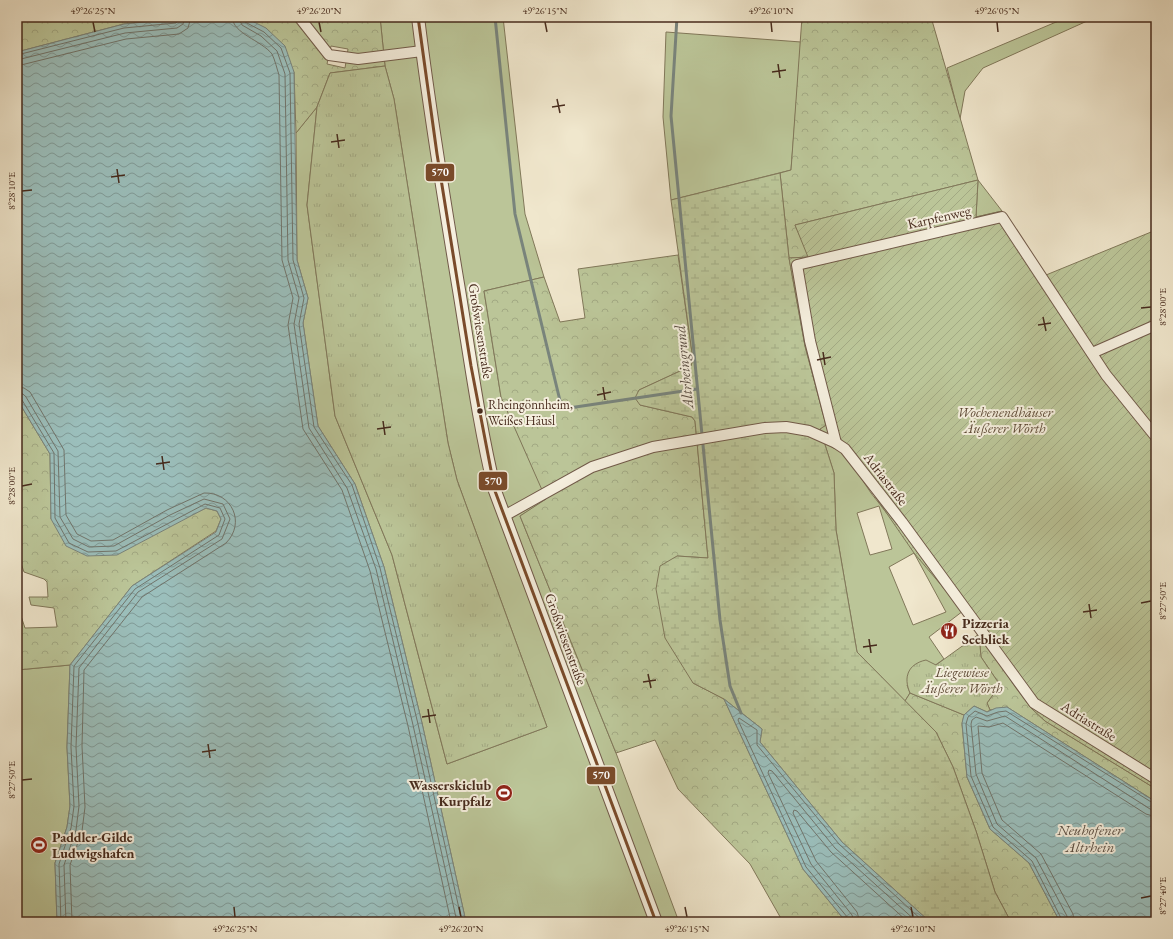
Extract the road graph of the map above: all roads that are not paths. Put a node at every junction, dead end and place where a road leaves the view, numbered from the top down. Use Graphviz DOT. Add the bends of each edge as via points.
graph roads {
  1 [pos="299,17"];
  2 [pos="418,17"];
  3 [pos="422,51"];
  4 [pos="1156,325"];
  5 [pos="1092,353"];
  6 [pos="1156,437"];
  7 [pos="836,443"];
  8 [pos="504,516"];
  9 [pos="1156,779"];
  10 [pos="656,922"];
  1 -- 3 [label="street" via="329,55 358,59"];
  2 -- 3 [label="street, Großwiesenstraße"];
  3 -- 8 [label="street, Großwiesenstraße" via="469,354 488,459"];
  4 -- 5 [label="street"];
  5 -- 6 [label="street, Karpfenweg" via="1106,375"];
  5 -- 7 [label="street, Karpfenweg" via="1002,217 797,265 810,341"];
  7 -- 8 [label="street, Adriastraße" via="809,432 786,427 765,428 653,447 592,467"];
  7 -- 9 [label="street, Adriastraße" via="845,450 902,522 1034,703"];
  8 -- 10 [label="street, Großwiesenstraße"];
}
